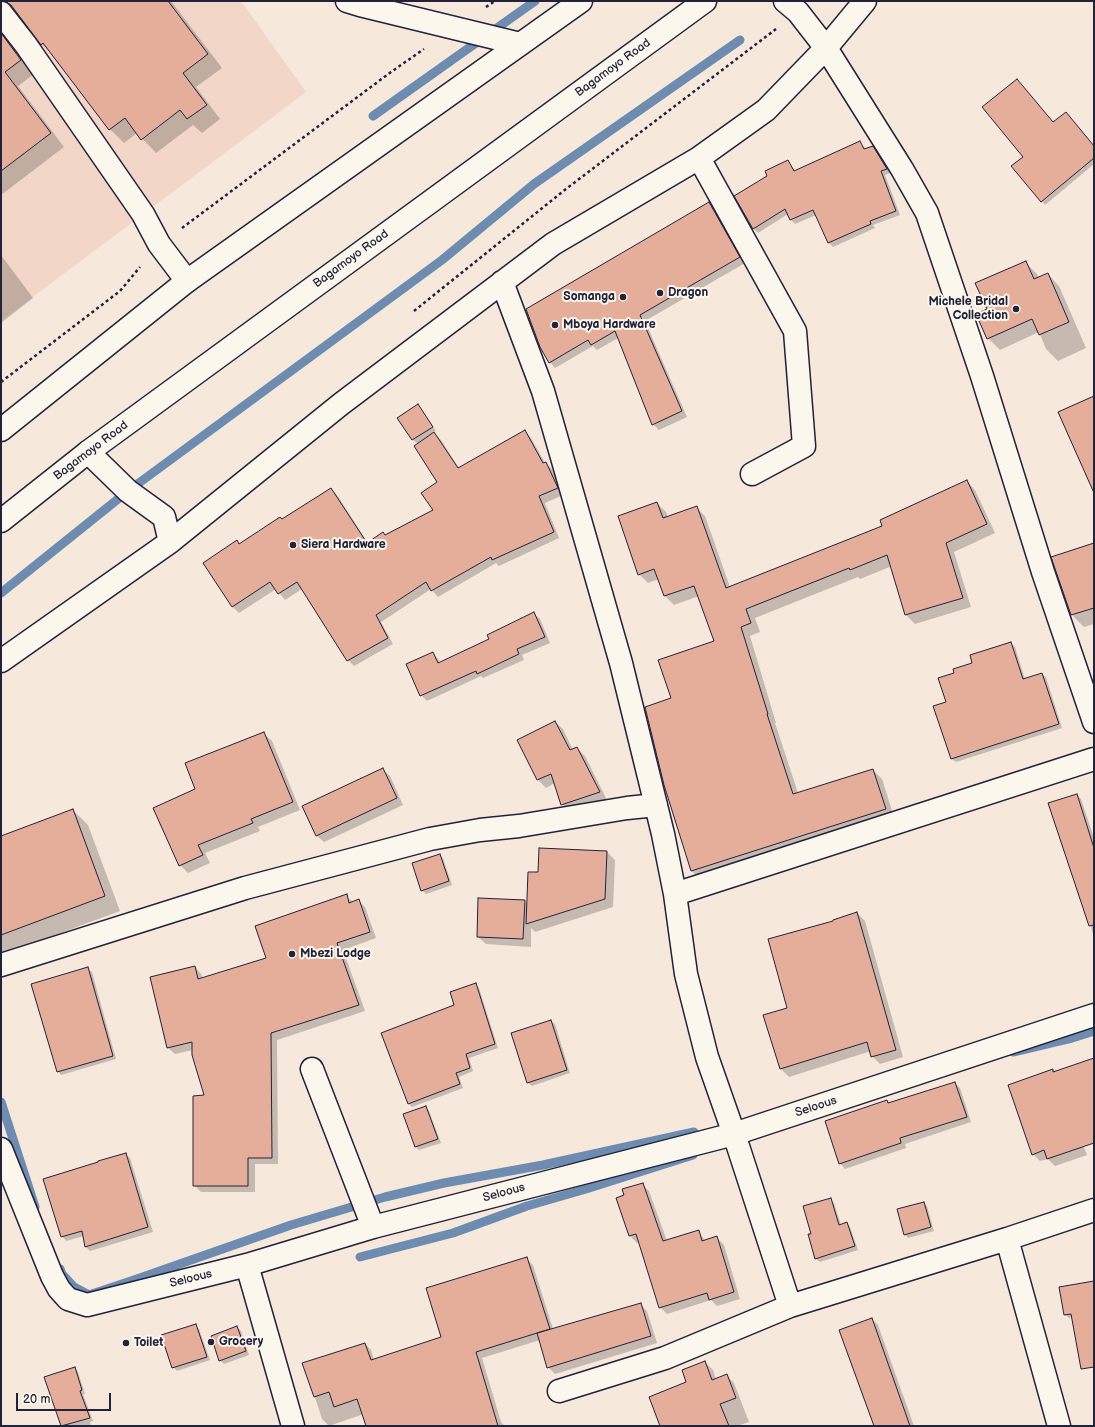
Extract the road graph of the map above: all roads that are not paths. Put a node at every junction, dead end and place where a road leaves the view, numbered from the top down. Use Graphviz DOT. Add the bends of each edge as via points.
graph roads {
  1 [pos="348,1"];
  2 [pos="581,1"];
  3 [pos="705,1"];
  4 [pos="785,1"];
  5 [pos="865,1"];
  6 [pos="1,13"];
  7 [pos="520,44"];
  8 [pos="826,48"];
  9 [pos="699,158"];
  10 [pos="187,281"];
  11 [pos="502,282"];
  12 [pos="1,430"];
  13 [pos="88,452"];
  14 [pos="752,474"];
  15 [pos="1,521"];
  16 [pos="170,542"];
  17 [pos="1,661"];
  18 [pos="1094,722"];
  19 [pos="1094,759"];
  20 [pos="656,805"];
  21 [pos="675,894"];
  22 [pos="1,966"];
  23 [pos="1094,1015"];
  24 [pos="312,1069"];
  25 [pos="734,1134"];
  26 [pos="1,1149"];
  27 [pos="1094,1210"];
  28 [pos="373,1227"];
  29 [pos="1007,1239"];
  30 [pos="247,1265"];
  31 [pos="790,1306"];
  32 [pos="559,1391"];
  33 [pos="293,1426"];
  34 [pos="1059,1426"];
  1 -- 7 [label="main road"];
  2 -- 7 [label="main road"];
  3 -- 13 [label="main road, Bagamoyo Road"];
  4 -- 8 [label="main road" via="798,12"];
  5 -- 8 [label="main road"];
  6 -- 10 [label="main road" via="26,45 143,214 159,244"];
  7 -- 10 [label="main road"];
  8 -- 9 [label="main road" via="766,110"];
  8 -- 18 [label="main road" via="927,213"];
  9 -- 11 [label="main road" via="553,244"];
  9 -- 14 [label="main road" via="795,331 804,446"];
  10 -- 12 [label="main road"];
  11 -- 16 [label="main road" via="341,404"];
  11 -- 20 [label="main road" via="543,391 621,663"];
  13 -- 15 [label="main road, Bagamoyo Road"];
  13 -- 16 [label="main road" via="128,491 164,517"];
  16 -- 17 [label="main road"];
  19 -- 21 [label="main road"];
  20 -- 21 [label="main road"];
  20 -- 22 [label="main road" via="430,839 246,888"];
  21 -- 25 [label="main road" via="686,974 693,1004 707,1058"];
  23 -- 25 [label="main road, Seloous"];
  24 -- 28 [label="main road"];
  25 -- 28 [label="main road, Seloous"];
  25 -- 31 [label="main road"];
  26 -- 30 [label="main road, Seloous" via="52,1276 68,1299 87,1305"];
  27 -- 29 [label="main road"];
  28 -- 30 [label="main road, Seloous"];
  29 -- 31 [label="main road"];
  29 -- 34 [label="main road"];
  30 -- 33 [label="main road"];
  31 -- 32 [label="main road" via="665,1358"];
}
